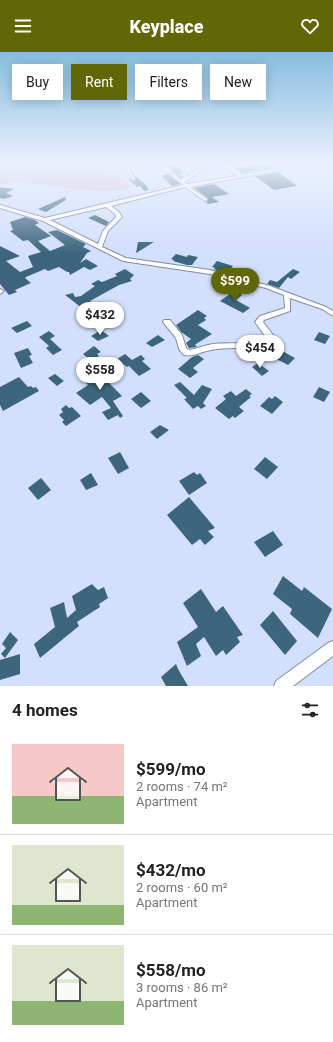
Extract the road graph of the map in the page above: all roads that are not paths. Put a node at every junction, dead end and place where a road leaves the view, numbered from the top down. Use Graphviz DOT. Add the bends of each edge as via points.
graph roads {
  1 [pos="160,193"];
  2 [pos="195,193"];
  3 [pos="205,200"];
  4 [pos="0,206"];
  5 [pos="108,206"];
  6 [pos="71,214"];
  7 [pos="29,215"];
  8 [pos="45,220"];
  9 [pos="99,248"];
  10 [pos="287,295"];
  11 [pos="333,314"];
  12 [pos="167,322"];
  13 [pos="333,648"];
  14 [pos="281,686"];
  1 -- 5 [label="street"];
  2 -- 3 [label="street"];
  4 -- 7 [label="street"];
  5 -- 6 [label="street"];
  5 -- 9 [label="street" via="118,217 106,231"];
  6 -- 7 [label="street"];
  6 -- 8 [label="street"];
  7 -- 8 [label="street"];
  8 -- 9 [label="street"];
  9 -- 10 [label="street" via="125,260 210,272 268,287"];
  10 -- 11 [label="street" via="324,308"];
  10 -- 12 [label="street" via="288,309 262,318 259,322 269,337 256,343 212,347 187,353"];
  13 -- 14 [label="street"];
}
